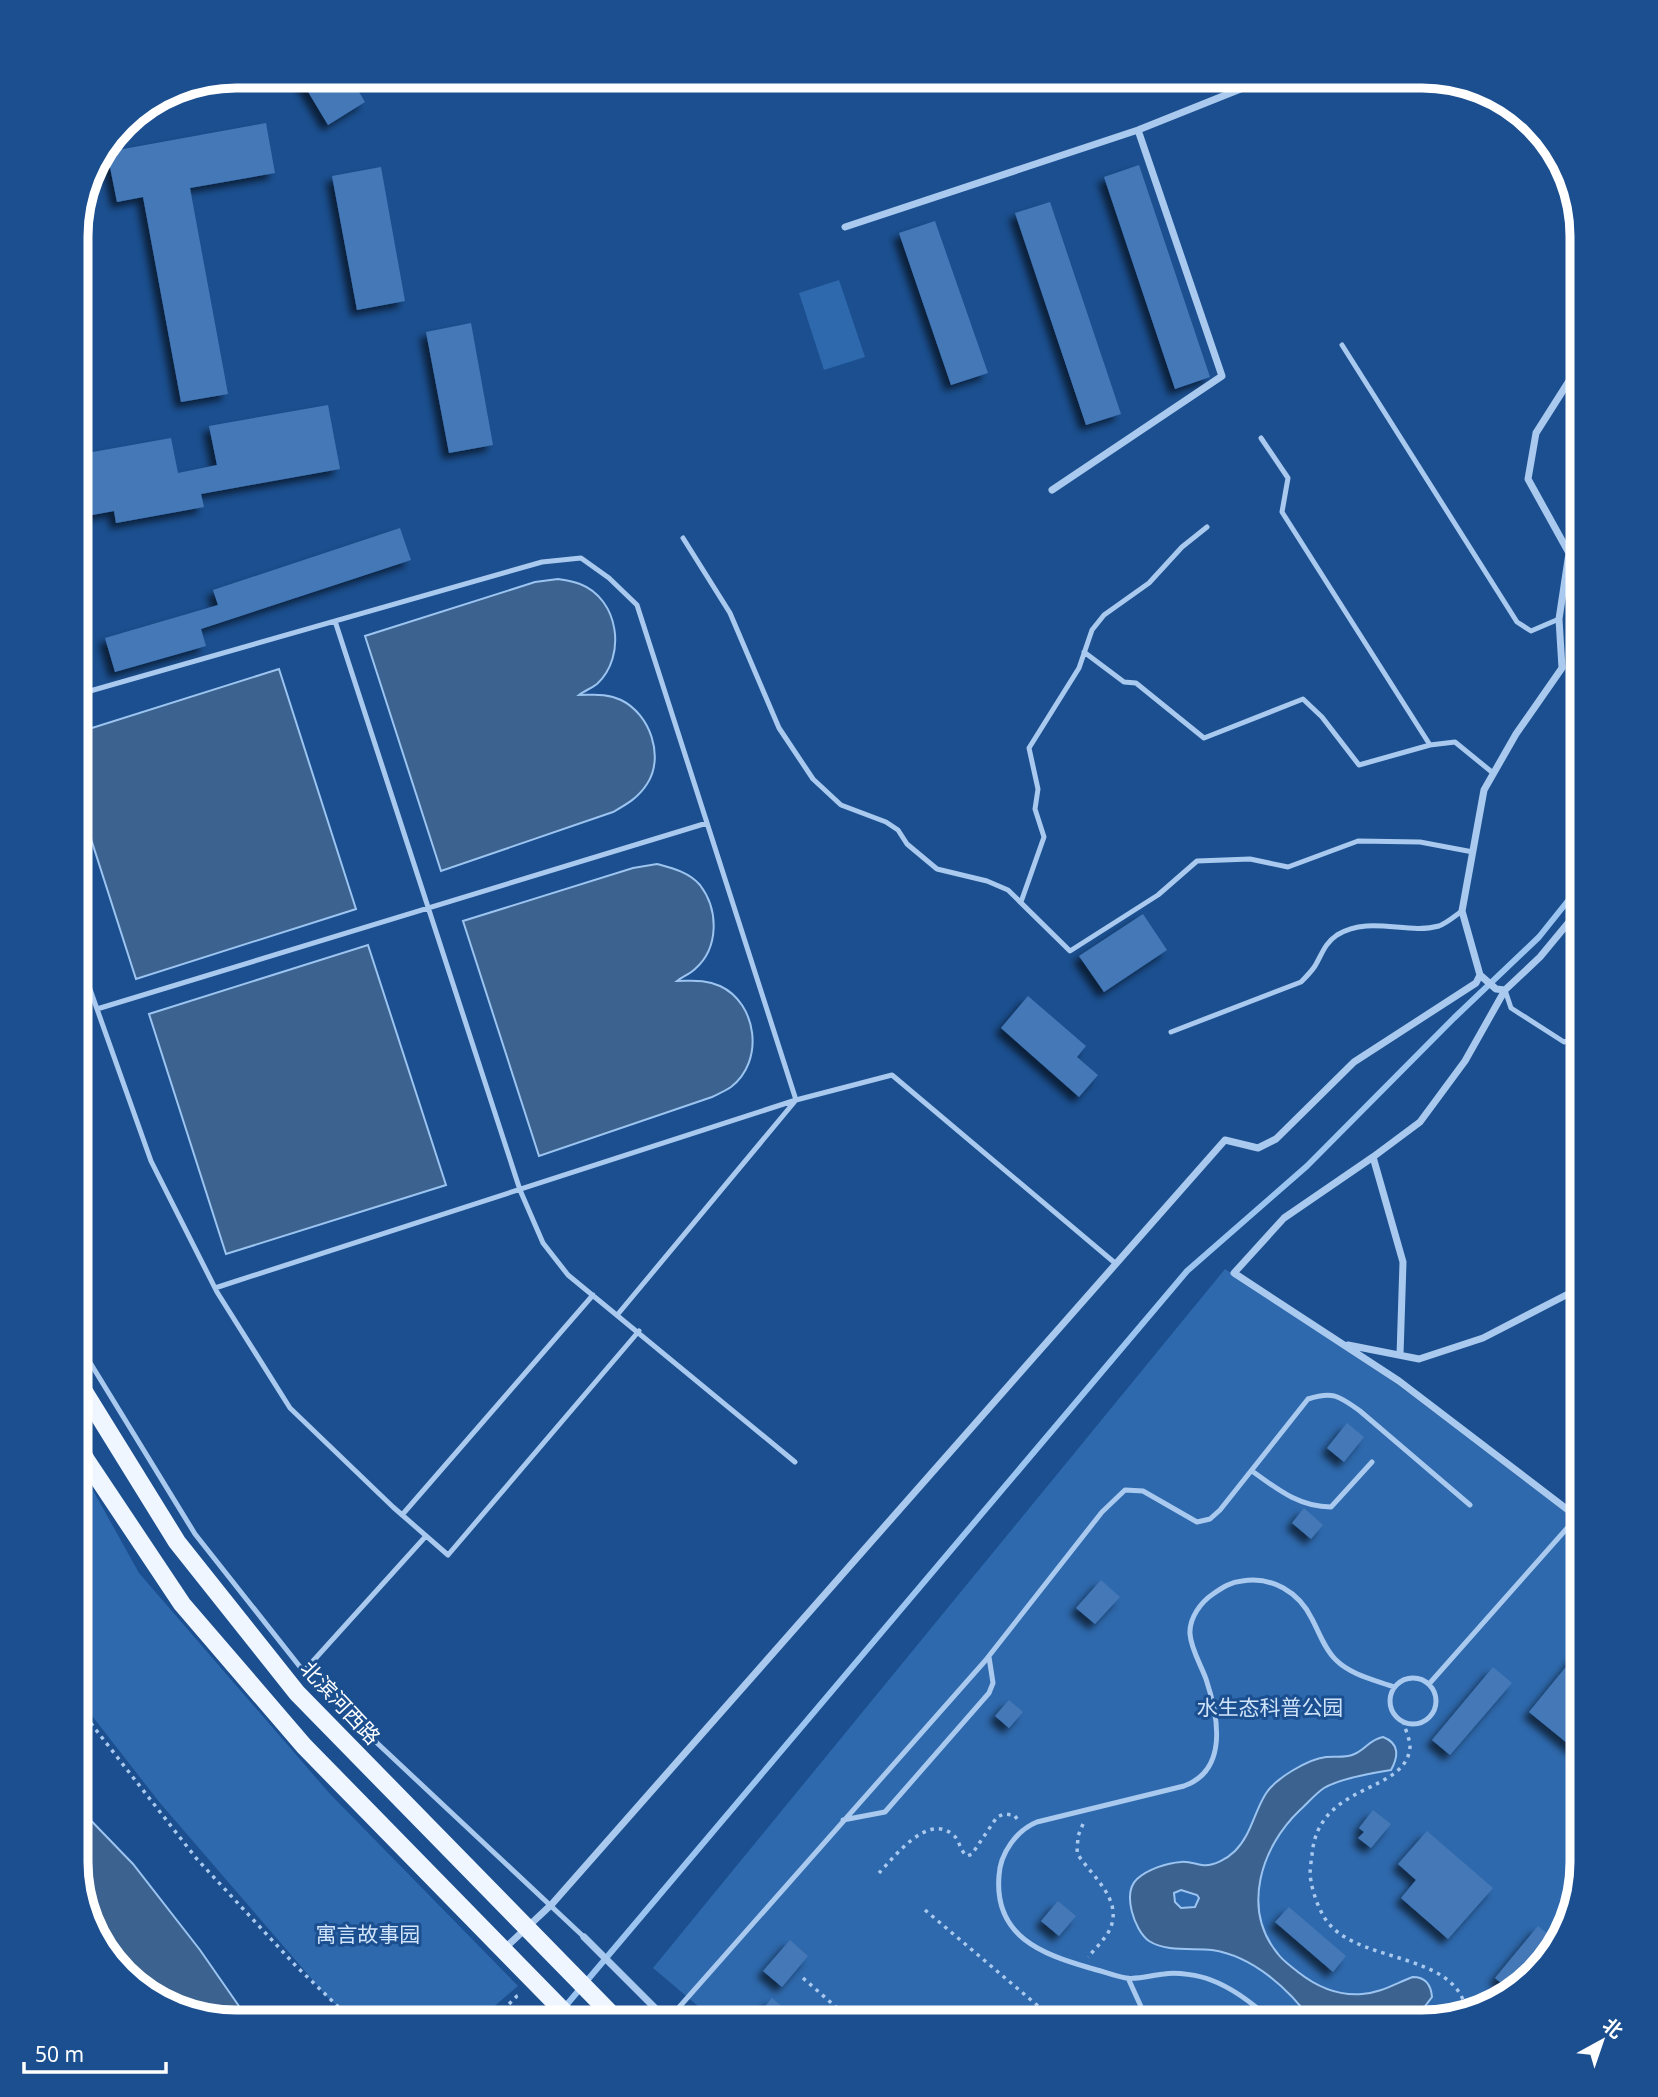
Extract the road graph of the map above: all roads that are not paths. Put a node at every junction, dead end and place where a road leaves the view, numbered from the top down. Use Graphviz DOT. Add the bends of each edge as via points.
graph roads {
  1 [pos="1243,88"];
  2 [pos="1138,130"];
  3 [pos="845,227"];
  4 [pos="1342,345"];
  5 [pos="1570,379"];
  6 [pos="1261,438"];
  7 [pos="1052,490"];
  8 [pos="1207,527"];
  9 [pos="683,538"];
  10 [pos="1559,619"];
  11 [pos="334,621"];
  12 [pos="1084,652"];
  13 [pos="88,692"];
  14 [pos="1430,745"];
  15 [pos="1493,773"];
  16 [pos="707,823"];
  17 [pos="1473,852"];
  18 [pos="1021,902"];
  19 [pos="428,908"];
  20 [pos="1462,911"];
  21 [pos="1570,921"];
  22 [pos="1480,975"];
  23 [pos="88,982"];
  24 [pos="1505,990"];
  25 [pos="97,1009"];
  26 [pos="1171,1032"];
  27 [pos="1570,1040"];
  28 [pos="796,1100"];
  29 [pos="1373,1157"];
  30 [pos="520,1190"];
  31 [pos="1115,1263"];
  32 [pos="215,1288"];
  33 [pos="1570,1293"];
  34 [pos="593,1295"];
  35 [pos="618,1314"];
  36 [pos="639,1331"];
  37 [pos="1342,1344"];
  38 [pos="1400,1355"];
  39 [pos="87,1358"];
  40 [pos="87,1397"];
  41 [pos="87,1462"];
  42 [pos="795,1462"];
  43 [pos="1372,1462"];
  44 [pos="1252,1471"];
  45 [pos="1470,1505"];
  46 [pos="1570,1511"];
  47 [pos="402,1515"];
  48 [pos="1569,1526"];
  49 [pos="426,1536"];
  50 [pos="989,1656"];
  51 [pos="304,1671"];
  52 [pos="1429,1684"];
  53 [pos="1394,1687"];
  54 [pos="843,1820"];
  55 [pos="552,1905"];
  56 [pos="526,1928"];
  57 [pos="584,1937"];
  58 [pos="503,1949"];
  59 [pos="1128,1978"];
  60 [pos="562,2010"];
  61 [pos="608,2010"];
  62 [pos="656,2010"];
  63 [pos="677,2010"];
  64 [pos="1143,2010"];
  65 [pos="1260,2010"];
  1 -- 2 [label="street"];
  2 -- 3 [label="street"];
  2 -- 7 [label="street" via="1222,376"];
  4 -- 10 [label="lane" via="1517,622 1531,631"];
  5 -- 10 [label="street" via="1536,433 1528,479 1569,553"];
  6 -- 14 [label="lane" via="1288,478 1282,512"];
  8 -- 12 [label="lane" via="1149,583 1104,615"];
  9 -- 18 [label="lane" via="730,613 779,728 813,779 841,804 886,822 937,869 987,881"];
  10 -- 15 [label="street" via="1562,668"];
  11 -- 13 [label="lane"];
  11 -- 16 [label="lane" via="542,562 581,558 637,605"];
  11 -- 19 [label="lane"];
  12 -- 14 [label="lane" via="1125,682 1136,684 1204,738 1303,699 1359,765"];
  12 -- 18 [label="lane" via="1079,668 1029,748 1038,789 1035,808 1044,837"];
  14 -- 15 [label="lane" via="1455,742"];
  15 -- 17 [label="street" via="1484,790"];
  16 -- 19 [label="lane"];
  16 -- 28 [label="lane"];
  17 -- 18 [label="lane" via="1420,842 1358,841 1289,867 1250,859 1197,861 1158,895 1070,951"];
  17 -- 20 [label="street"];
  19 -- 25 [label="lane"];
  19 -- 30 [label="lane"];
  20 -- 22 [label="street"];
  20 -- 26 [label="lane" via="1442,925 1354,928 1324,948 1301,982"];
  21 -- 24 [label="street"];
  22 -- 24 [label="street" via="1496,989"];
  22 -- 31 [label="street" via="1476,983 1354,1062 1276,1139 1258,1148 1224,1140"];
  23 -- 25 [label="lane"];
  24 -- 27 [label="lane" via="1511,1008 1564,1042"];
  24 -- 29 [label="street" via="1465,1061 1420,1122"];
  25 -- 32 [label="lane" via="151,1161"];
  28 -- 30 [label="lane"];
  28 -- 31 [label="lane" via="892,1075"];
  28 -- 35 [label="lane"];
  29 -- 37 [label="street" via="1284,1218 1234,1273"];
  29 -- 38 [label="street" via="1404,1262"];
  30 -- 32 [label="lane"];
  30 -- 34 [label="lane" via="542,1243 568,1275"];
  31 -- 55 [label="street"];
  32 -- 47 [label="lane" via="290,1408"];
  33 -- 38 [label="street" via="1483,1338 1419,1359"];
  34 -- 35 [label="lane"];
  34 -- 47 [label="lane"];
  35 -- 36 [label="lane"];
  36 -- 42 [label="lane"];
  36 -- 49 [label="lane" via="448,1555"];
  37 -- 38 [label="street"];
  37 -- 46 [label="street" via="1399,1381"];
  39 -- 51 [label="lane" via="195,1534"];
  40 -- 56 [label="main road, 北滨河西路" via="177,1542 296,1693"];
  41 -- 58 [label="main road" via="182,1604 304,1746"];
  43 -- 44 [label="lane" via="1331,1507 1293,1499"];
  44 -- 45 [label="lane" via="1308,1399 1327,1393 1360,1411"];
  44 -- 50 [label="lane" via="1220,1510 1197,1522 1143,1491 1125,1490 1102,1512"];
  47 -- 49 [label="lane"];
  48 -- 52 [label="lane"];
  49 -- 51 [label="lane"];
  50 -- 54 [label="lane"];
  50 -- 54 [label="lane" via="993,1683 989,1693 886,1812"];
  51 -- 55 [label="lane"];
  52 -- 53 [label="lane" via="1407,1678"];
  52 -- 53 [label="lane" via="1436,1697 1434,1711 1417,1724 1403,1721 1392,1710"];
  53 -- 59 [label="lane" via="1335,1660 1306,1608 1275,1583 1233,1582 1206,1599 1191,1622 1191,1641 1207,1682 1217,1731 1214,1760 1206,1774 1184,1786 1024,1827 1005,1853 999,1871 999,1901 1010,1927 1026,1941 1046,1954"];
  54 -- 63 [label="lane"];
  55 -- 56 [label="street"];
  55 -- 57 [label="lane"];
  56 -- 58 [label="street"];
  56 -- 61 [label="main road, 北滨河西路"];
  57 -- 62 [label="street"];
  58 -- 60 [label="main road"];
  59 -- 64 [label="lane"];
  59 -- 65 [label="lane" via="1168,1973 1210,1979 1244,1996"];
}
